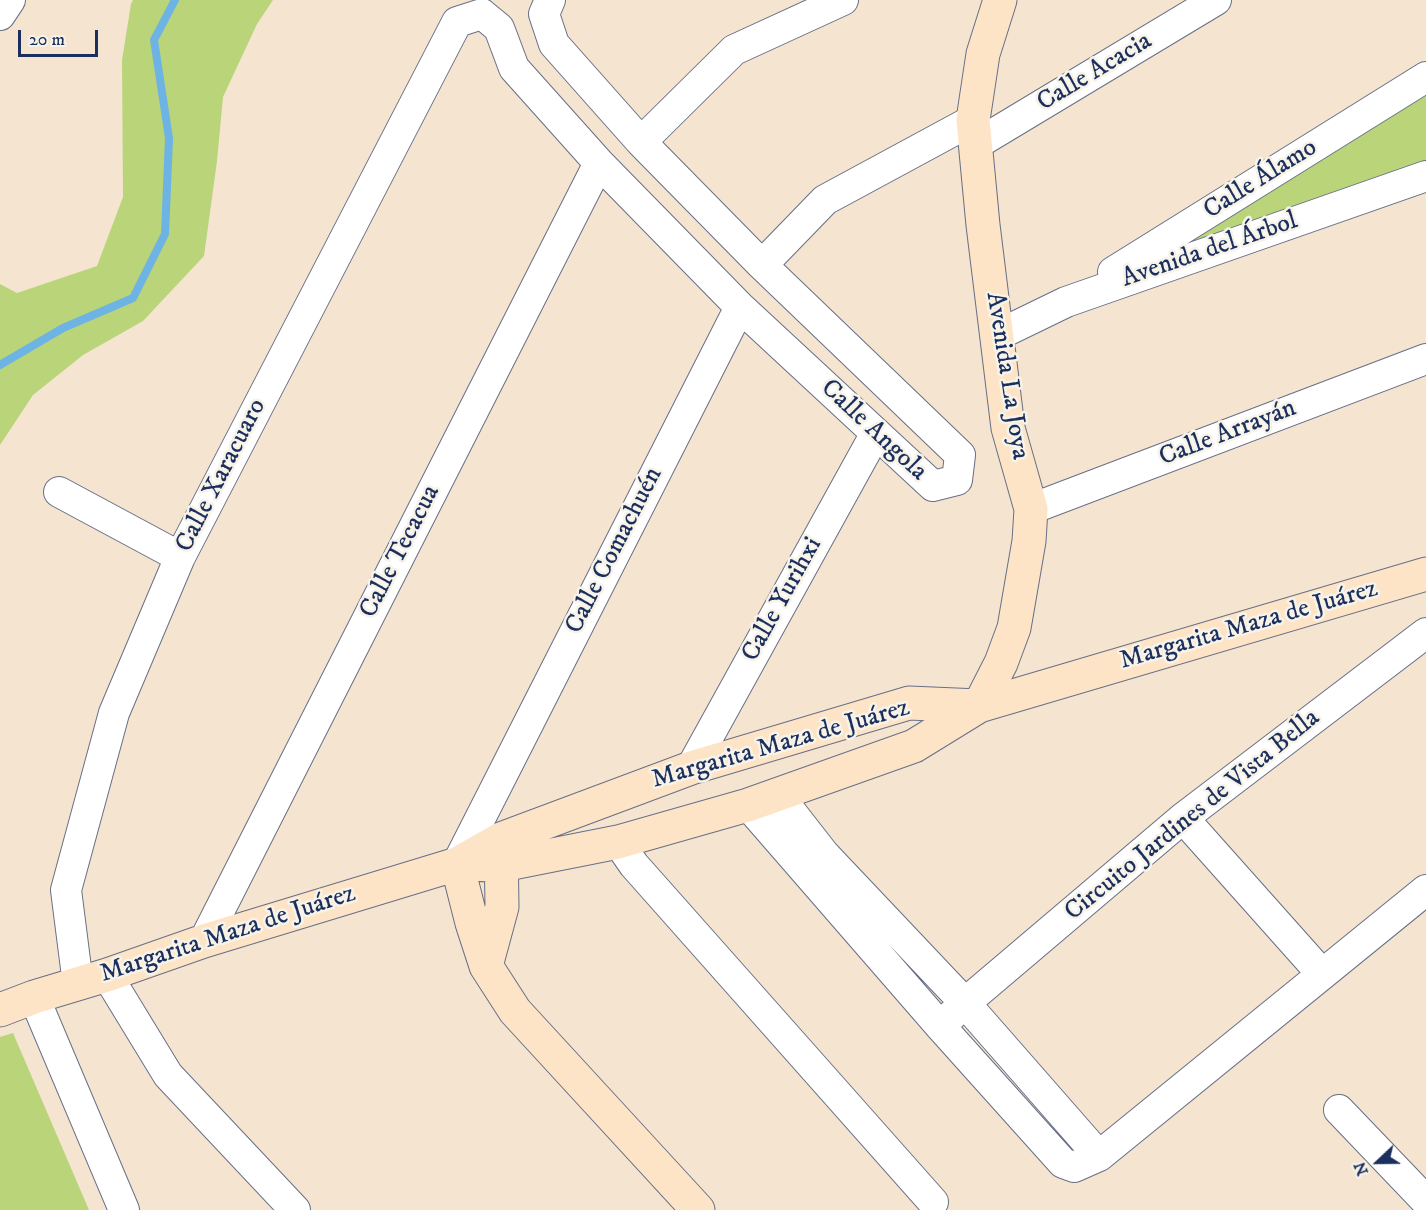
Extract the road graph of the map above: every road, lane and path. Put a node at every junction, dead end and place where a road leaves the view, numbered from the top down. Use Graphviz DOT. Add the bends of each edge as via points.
graph roads {
  1 [pos="10,0"];
  2 [pos="550,0"];
  3 [pos="843,0"];
  4 [pos="1000,0"];
  5 [pos="1216,0"];
  6 [pos="482,14"];
  7 [pos="0,15"];
  8 [pos="1426,77"];
  9 [pos="974,133"];
  10 [pos="641,142"];
  11 [pos="599,163"];
  12 [pos="1426,176"];
  13 [pos="762,265"];
  14 [pos="1066,302"];
  15 [pos="740,307"];
  16 [pos="998,335"];
  17 [pos="1426,359"];
  18 [pos="876,433"];
  19 [pos="59,492"];
  20 [pos="1031,509"];
  21 [pos="180,557"];
  22 [pos="1426,574"];
  23 [pos="1426,633"];
  24 [pos="979,706"];
  25 [pos="691,768"];
  26 [pos="491,795"];
  27 [pos="763,800"];
  28 [pos="1183,818"];
  29 [pos="618,842"];
  30 [pos="501,852"];
  31 [pos="457,864"];
  32 [pos="1426,890"];
  33 [pos="204,941"];
  34 [pos="486,966"];
  35 [pos="1322,974"];
  36 [pos="92,979"];
  37 [pos="964,1003"];
  38 [pos="16,1004"];
  39 [pos="940,1026"];
  40 [pos="1339,1110"];
  41 [pos="1099,1156"];
  42 [pos="1426,1201"];
  43 [pos="933,1202"];
  44 [pos="124,1210"];
  45 [pos="295,1210"];
  46 [pos="698,1210"];
  1 -- 7 [label="street"];
  2 -- 10 [label="street, Calle Angola" via="544,14 554,44"];
  3 -- 10 [label="street" via="734,50"];
  4 -- 9 [label="main road, Avenida La Joya" via="983,54"];
  5 -- 9 [label="street, Calle Acacia"];
  6 -- 11 [label="street, Calle Angola" via="499,28 514,68"];
  6 -- 21 [label="street, Calle Xaracuaro" via="457,22"];
  8 -- 14 [label="street, Calle Álamo"];
  9 -- 13 [label="street" via="825,200"];
  9 -- 16 [label="main road, Avenida La Joya"];
  10 -- 13 [label="street, Calle Angola"];
  11 -- 15 [label="street, Calle Angola"];
  11 -- 33 [label="street, Calle Tecacua"];
  12 -- 14 [label="street, Avenida del Árbol"];
  13 -- 18 [label="street, Calle Angola" via="960,455 957,480 933,486"];
  14 -- 16 [label="street, Avenida del Árbol"];
  15 -- 18 [label="street, Calle Angola"];
  15 -- 26 [label="street, Calle Comachuén"];
  16 -- 20 [label="main road, Avenida La Joya" via="1008,428"];
  17 -- 20 [label="street, Calle Arrayán"];
  18 -- 25 [label="street, Calle Yurihxi"];
  19 -- 21 [label="street"];
  20 -- 24 [label="main road, Avenida La Joya" via="1014,628"];
  21 -- 36 [label="street, Calle Xaracuaro" via="114,713 66,890"];
  22 -- 24 [label="main road, Margarita Maza de Juárez"];
  23 -- 28 [label="street, Circuito Jardines de Vista Bella"];
  24 -- 25 [label="main road, Margarita Maza de Juárez" via="909,703"];
  24 -- 27 [label="main road, Margarita Maza de Juárez" via="914,747"];
  25 -- 30 [label="main road, Margarita Maza de Juárez"];
  26 -- 30 [label="street"];
  26 -- 31 [label="street, Calle Comachuén"];
  27 -- 29 [label="main road, Margarita Maza de Juárez"];
  27 -- 37 [label="street" via="824,854"];
  27 -- 39 [label="street"];
  28 -- 35 [label="street"];
  28 -- 37 [label="street, Circuito Jardines de Vista Bella"];
  29 -- 30 [label="main road, Margarita Maza de Juárez"];
  29 -- 43 [label="street" via="634,866"];
  30 -- 31 [label="main road, Margarita Maza de Juárez"];
  30 -- 34 [label="main road" via="502,907"];
  31 -- 33 [label="main road, Margarita Maza de Juárez"];
  31 -- 34 [label="main road"];
  32 -- 35 [label="street"];
  33 -- 36 [label="main road, Margarita Maza de Juárez"];
  34 -- 46 [label="main road" via="515,1011"];
  35 -- 41 [label="street"];
  36 -- 38 [label="main road, Margarita Maza de Juárez"];
  36 -- 45 [label="street" via="168,1074"];
  37 -- 39 [label="street, Circuito Jardines de Vista Bella"];
  37 -- 41 [label="street"];
  38 -- 44 [label="street"];
  39 -- 41 [label="street" via="1063,1163 1074,1167"];
  40 -- 42 [label="street"];
}
